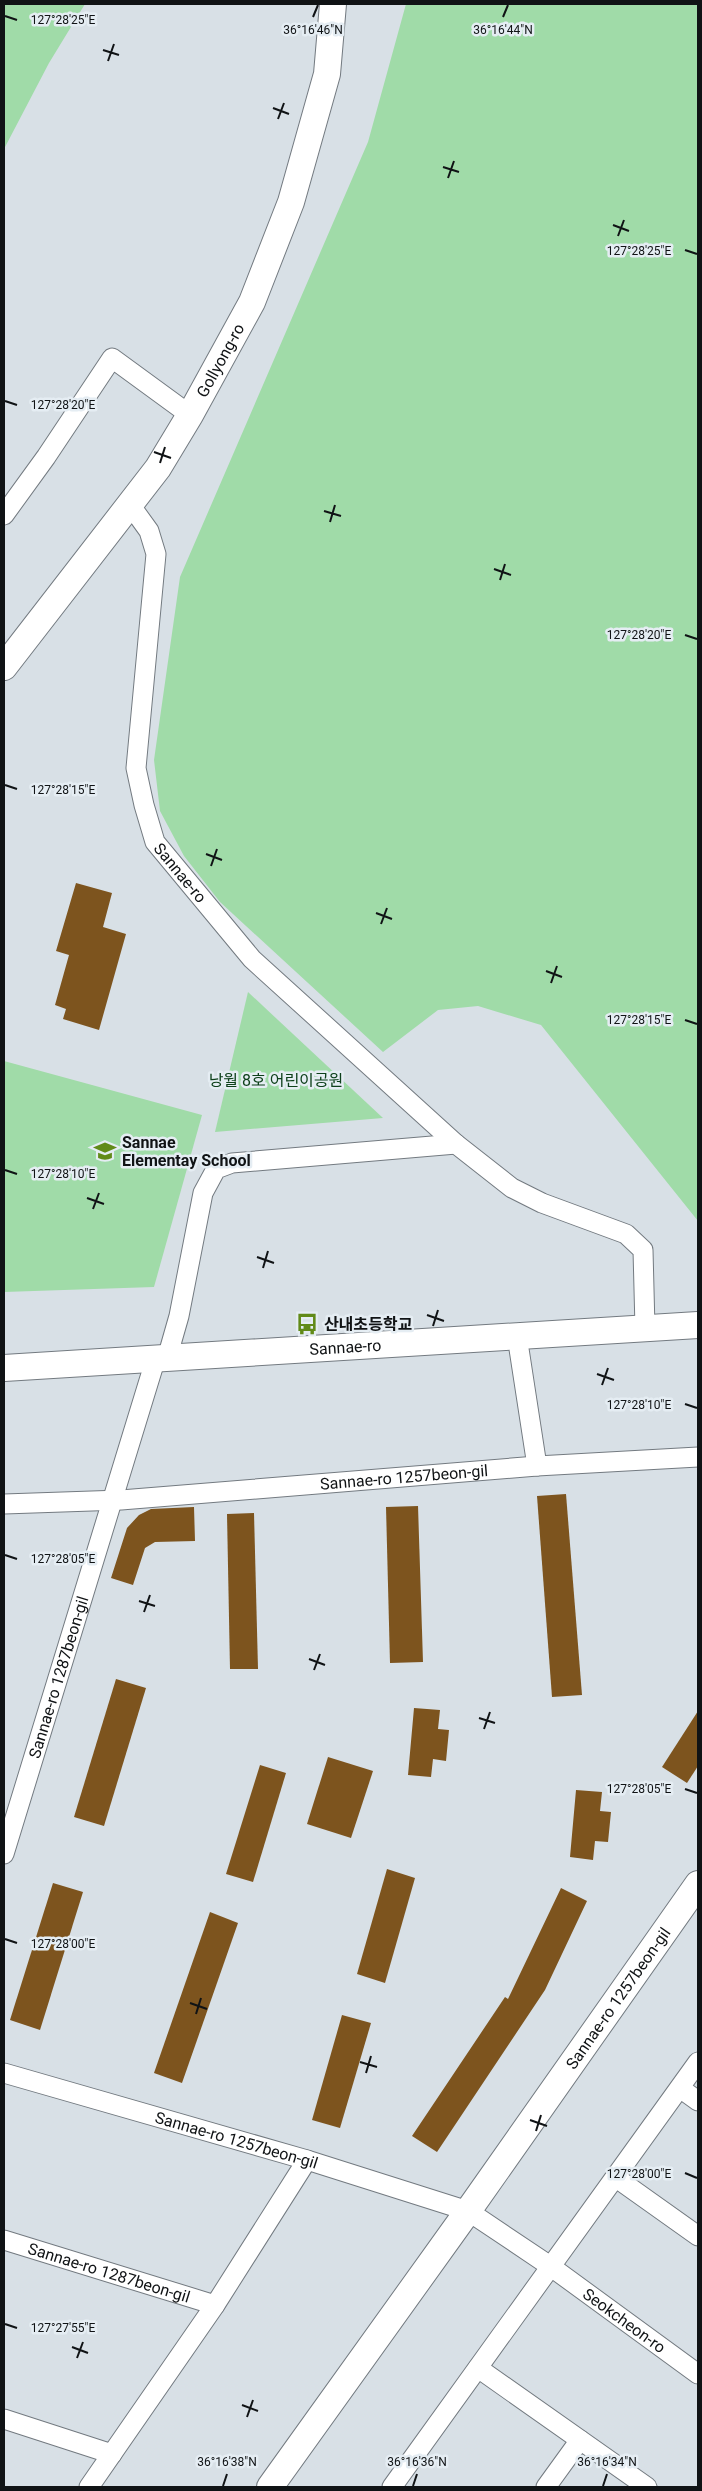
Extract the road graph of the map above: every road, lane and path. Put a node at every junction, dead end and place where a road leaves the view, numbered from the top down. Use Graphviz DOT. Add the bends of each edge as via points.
graph roads {
  1 [pos="333,4"];
  2 [pos="190,415"];
  3 [pos="131,506"];
  4 [pos="4,514"];
  5 [pos="7,656"];
  6 [pos="456,1144"];
  7 [pos="698,1325"];
  8 [pos="645,1328"];
  9 [pos="517,1336"];
  10 [pos="167,1358"];
  11 [pos="4,1368"];
  12 [pos="698,1458"];
  13 [pos="537,1466"];
  14 [pos="111,1501"];
  15 [pos="4,1504"];
  16 [pos="4,1854"];
  17 [pos="698,1884"];
  18 [pos="698,2062"];
  19 [pos="4,2074"];
  20 [pos="680,2088"];
  21 [pos="698,2101"];
  22 [pos="307,2160"];
  23 [pos="615,2177"];
  24 [pos="468,2211"];
  25 [pos="698,2236"];
  26 [pos="4,2240"];
  27 [pos="550,2266"];
  28 [pos="215,2305"];
  29 [pos="478,2368"];
  30 [pos="698,2374"];
  31 [pos="4,2420"];
  32 [pos="580,2440"];
  33 [pos="112,2454"];
  34 [pos="89,2487"];
  35 [pos="270,2487"];
  36 [pos="392,2487"];
  37 [pos="546,2487"];
  38 [pos="648,2487"];
  1 -- 2 [label="main road, Gollyong-ro" via="327,74 291,202 252,302"];
  2 -- 3 [label="main road, Gollyong-ro"];
  2 -- 4 [label="street" via="112,358"];
  3 -- 5 [label="main road, Gollyong-ro"];
  3 -- 6 [label="street, Sannae-ro" via="149,531 156,554 136,768 156,842 252,959"];
  6 -- 8 [label="street, Sannae-ro" via="512,1188 542,1203 626,1234 642,1250"];
  6 -- 10 [label="street" via="232,1163 216,1169 203,1193 179,1316"];
  7 -- 8 [label="main road, Sannae-ro"];
  8 -- 9 [label="main road, Sannae-ro"];
  9 -- 10 [label="main road, Sannae-ro"];
  9 -- 13 [label="street"];
  10 -- 11 [label="main road, Sannae-ro"];
  10 -- 14 [label="street, Sannae-ro 1287beon-gil" via="155,1362"];
  12 -- 13 [label="street, Sannae-ro 1257beon-gil"];
  13 -- 14 [label="street, Sannae-ro 1257beon-gil"];
  14 -- 15 [label="street"];
  14 -- 16 [label="street, Sannae-ro 1287beon-gil"];
  17 -- 24 [label="main road, Sannae-ro 1257beon-gil"];
  18 -- 20 [label="street"];
  19 -- 22 [label="street, Sannae-ro 1257beon-gil"];
  20 -- 21 [label="street"];
  20 -- 23 [label="street"];
  22 -- 24 [label="street, Sannae-ro 1257beon-gil"];
  22 -- 28 [label="street, Sannae-ro 1287beon-gil"];
  23 -- 25 [label="street"];
  23 -- 27 [label="street"];
  24 -- 27 [label="street, Seokcheon-ro"];
  24 -- 35 [label="main road, Sannae-ro 1257beon-gil"];
  26 -- 28 [label="street, Sannae-ro 1287beon-gil"];
  27 -- 29 [label="street"];
  27 -- 30 [label="street, Seokcheon-ro"];
  28 -- 33 [label="street, Sannae-ro 1287beon-gil"];
  29 -- 32 [label="street"];
  29 -- 36 [label="street"];
  31 -- 33 [label="street"];
  32 -- 37 [label="street"];
  32 -- 38 [label="street"];
  33 -- 34 [label="street, Sannae-ro 1287beon-gil"];
}
